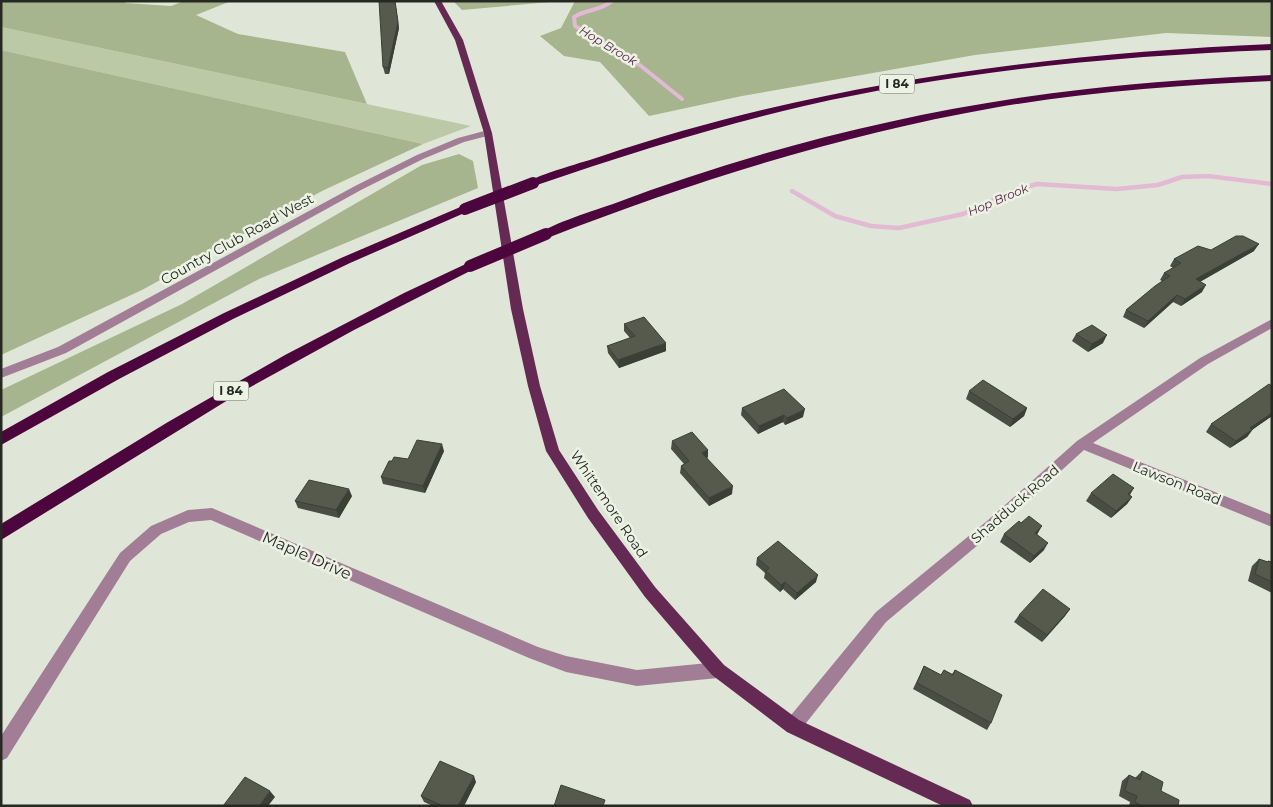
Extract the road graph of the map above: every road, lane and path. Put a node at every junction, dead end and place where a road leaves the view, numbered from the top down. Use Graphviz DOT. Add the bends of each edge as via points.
graph roads {
  1 [pos="438,1"];
  2 [pos="1272,47"];
  3 [pos="1272,78"];
  4 [pos="488,133"];
  5 [pos="1272,323"];
  6 [pos="1,374"];
  7 [pos="1,440"];
  8 [pos="1082,444"];
  9 [pos="1272,521"];
  10 [pos="1,533"];
  11 [pos="718,670"];
  12 [pos="793,726"];
  13 [pos="1,752"];
  14 [pos="964,806"];
  1 -- 4 [label="main road, Whittemore Road" via="459,40"];
  2 -- 7 [label="highway, I 84, bridge" via="1111,55 916,80 710,126 600,159 464,209 283,289 126,368"];
  3 -- 10 [label="highway, I 84, bridge" via="1158,85 1000,104 806,145 698,177 546,234 378,310 147,440"];
  4 -- 6 [label="street, Country Club Road West" via="420,157 62,350"];
  4 -- 11 [label="main road, Whittemore Road" via="517,309 553,451 593,514 650,592"];
  5 -- 8 [label="street, Shadduck Road" via="1204,361"];
  8 -- 9 [label="street, Lawson Road"];
  8 -- 12 [label="street, Shadduck Road" via="882,617"];
  11 -- 12 [label="main road, Whittemore Road"];
  11 -- 13 [label="street, Maple Drive" via="637,678 566,664 212,514 188,516 156,530 125,557"];
  12 -- 14 [label="main road, Whittemore Road"];
}
